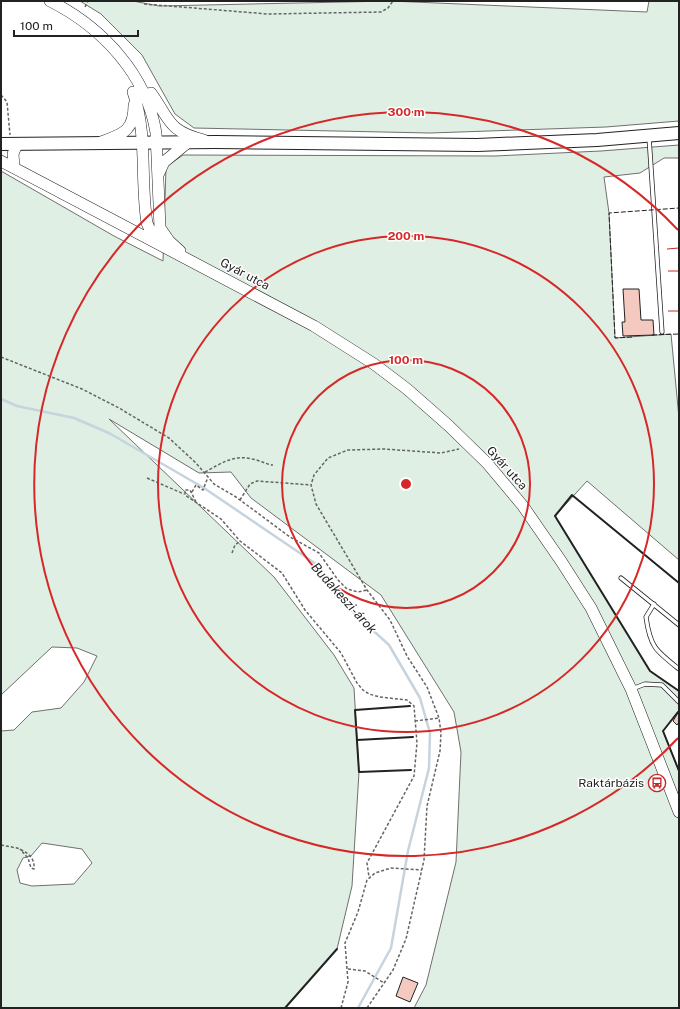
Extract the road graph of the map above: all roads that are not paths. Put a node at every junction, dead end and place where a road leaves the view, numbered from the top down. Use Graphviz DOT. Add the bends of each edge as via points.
graph roads {
  1 [pos="50,1"];
  2 [pos="122,59"];
  3 [pos="133,92"];
  4 [pos="679,134"];
  5 [pos="649,136"];
  6 [pos="100,142"];
  7 [pos="216,142"];
  8 [pos="142,143"];
  9 [pos="157,143"];
  10 [pos="187,143"];
  11 [pos="1,144"];
  12 [pos="16,144"];
  13 [pos="1,160"];
  14 [pos="14,167"];
  15 [pos="158,174"];
  16 [pos="161,246"];
  17 [pos="186,257"];
  18 [pos="662,332"];
  19 [pos="621,578"];
  20 [pos="654,604"];
  21 [pos="679,624"];
  22 [pos="679,669"];
  23 [pos="631,689"];
  24 [pos="679,702"];
  25 [pos="679,812"];
  1 -- 2 [label="main road" via="80,18"];
  2 -- 3 [label="main road"];
  2 -- 7 [label="main road" via="154,97 168,122 191,137"];
  2 -- 9 [label="main road, Gyár utca" via="146,95 154,120"];
  3 -- 6 [label="main road" via="134,116 129,128 124,133"];
  3 -- 8 [label="main road" via="141,120"];
  4 -- 5 [label="main road"];
  5 -- 7 [label="main road" via="478,145"];
  5 -- 18 [label="lane"];
  6 -- 8 [label="main road"];
  6 -- 12 [label="main road"];
  7 -- 10 [label="main road"];
  8 -- 9 [label="main road"];
  8 -- 16 [label="main road" via="147,223"];
  9 -- 10 [label="main road"];
  9 -- 15 [label="main road, Gyár utca"];
  10 -- 15 [label="main road" via="164,162"];
  11 -- 12 [label="main road"];
  12 -- 14 [label="main road" via="13,154"];
  13 -- 14 [label="main road, Gyár utca"];
  14 -- 16 [label="main road, Gyár utca"];
  15 -- 17 [label="main road, Gyár utca" via="160,228"];
  16 -- 17 [label="main road, Gyár utca"];
  17 -- 23 [label="main road, Gyár utca" via="314,326 368,360 407,389 467,444 523,506 562,560 603,629"];
  19 -- 20 [label="lane"];
  20 -- 21 [label="lane"];
  20 -- 22 [label="lane" via="646,617 651,641 657,651"];
  23 -- 24 [label="lane" via="645,684 662,685"];
  23 -- 25 [label="main road, Gyár utca"];
}
